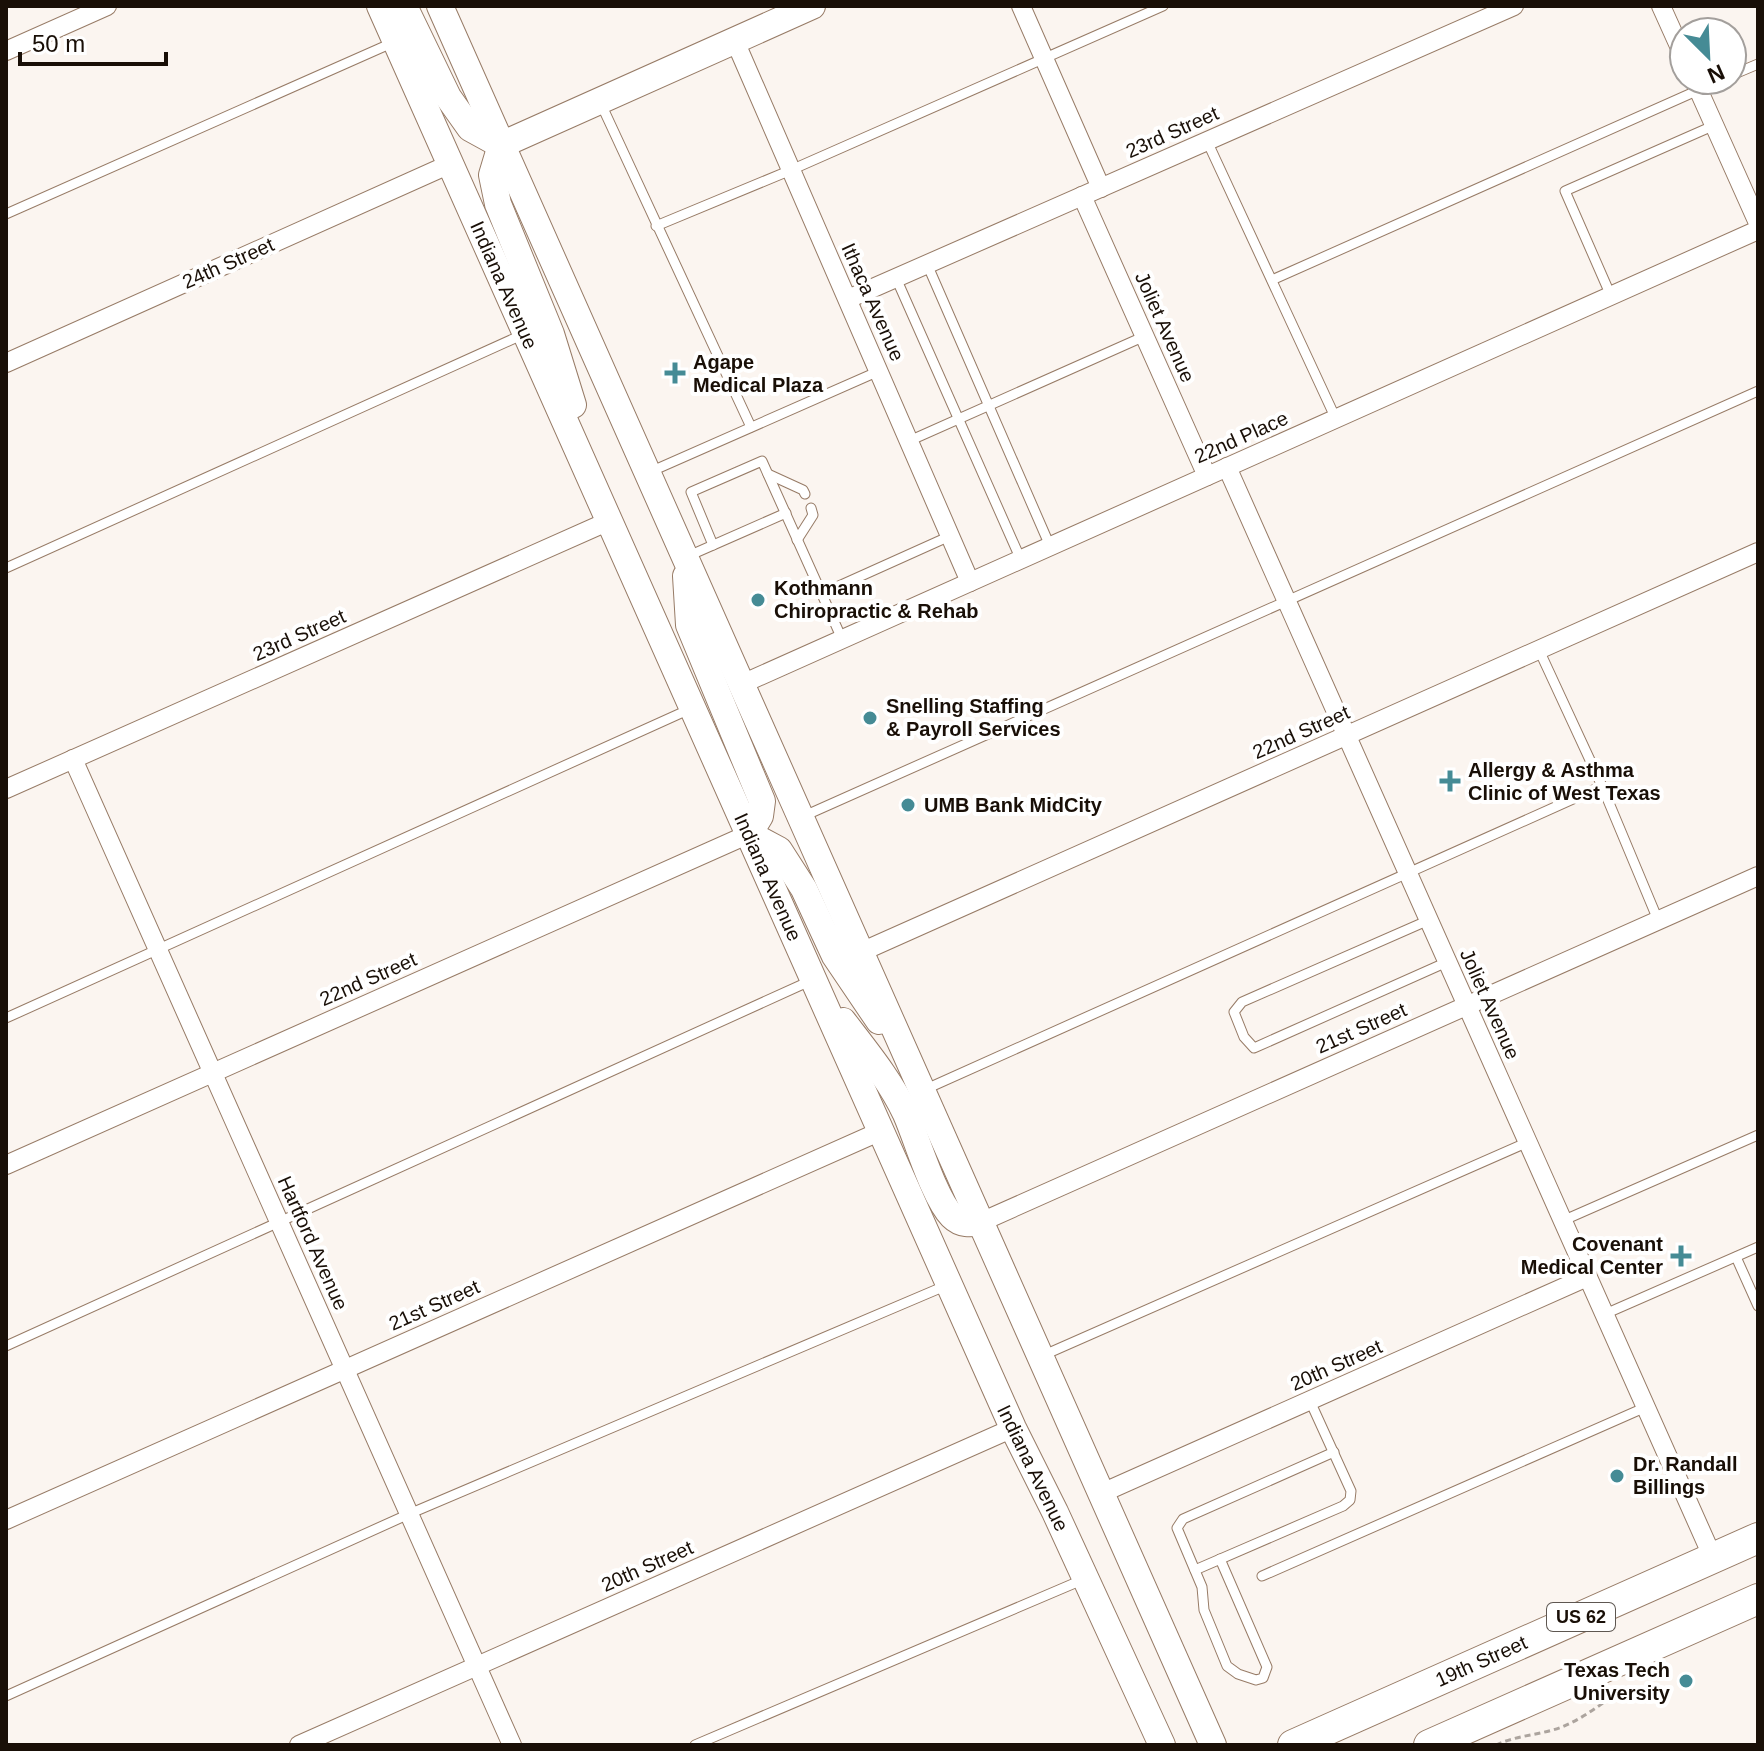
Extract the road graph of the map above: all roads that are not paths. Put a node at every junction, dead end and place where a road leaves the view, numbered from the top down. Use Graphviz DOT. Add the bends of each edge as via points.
graph roads {
  1 [pos="107,6"];
  2 [pos="380,6"];
  3 [pos="404,6"];
  4 [pos="812,6"];
  5 [pos="1021,6"];
  6 [pos="1163,6"];
  7 [pos="1514,6"];
  8 [pos="444,9"];
  9 [pos="735,41"];
  10 [pos="396,42"];
  11 [pos="6,51"];
  12 [pos="1044,59"];
  13 [pos="1672,96"];
  14 [pos="1701,96"];
  15 [pos="600,101"];
  16 [pos="1715,125"];
  17 [pos="1207,141"];
  18 [pos="501,145"];
  19 [pos="450,164"];
  20 [pos="791,170"];
  21 [pos="1101,188"];
  22 [pos="1082,196"];
  23 [pos="6,214"];
  24 [pos="1758,223"];
  25 [pos="656,226"];
  26 [pos="1758,230"];
  27 [pos="927,264"];
  28 [pos="896,278"];
  29 [pos="1272,280"];
  30 [pos="1611,296"];
  31 [pos="848,299"];
  32 [pos="525,333"];
  33 [pos="1145,336"];
  34 [pos="6,363"];
  35 [pos="879,371"];
  36 [pos="1758,391"];
  37 [pos="991,404"];
  38 [pos="958,418"];
  39 [pos="1336,419"];
  40 [pos="751,427"];
  41 [pos="909,441"];
  42 [pos="1227,467"];
  43 [pos="647,473"];
  44 [pos="768,474"];
  45 [pos="1207,476"];
  46 [pos="805,494"];
  47 [pos="811,508"];
  48 [pos="786,513"];
  49 [pos="609,521"];
  50 [pos="950,536"];
  51 [pos="797,540"];
  52 [pos="713,545"];
  53 [pos="1050,546"];
  54 [pos="1758,552"];
  55 [pos="685,557"];
  56 [pos="1021,560"];
  57 [pos="6,568"];
  58 [pos="970,582"];
  59 [pos="821,594"];
  60 [pos="1287,602"];
  61 [pos="842,639"];
  62 [pos="1539,650"];
  63 [pos="742,684"];
  64 [pos="693,708"];
  65 [pos="1347,736"];
  66 [pos="73,759"];
  67 [pos="1602,786"];
  68 [pos="6,789"];
  69 [pos="801,817"];
  70 [pos="749,834"];
  71 [pos="1408,873"];
  72 [pos="1758,876"];
  73 [pos="1429,920"];
  74 [pos="1658,920"];
  75 [pos="158,950"];
  76 [pos="861,952"];
  77 [pos="1447,962"];
  78 [pos="815,983"];
  79 [pos="1467,1005"];
  80 [pos="6,1018"];
  81 [pos="213,1073"];
  82 [pos="919,1083"];
  83 [pos="881,1131"];
  84 [pos="1758,1135"];
  85 [pos="1528,1142"];
  86 [pos="6,1165"];
  87 [pos="1562,1221"];
  88 [pos="981,1222"];
  89 [pos="280,1223"];
  90 [pos="1758,1247"];
  91 [pos="1736,1257"];
  92 [pos="1587,1277"];
  93 [pos="949,1285"];
  94 [pos="1758,1306"];
  95 [pos="1605,1314"];
  96 [pos="6,1346"];
  97 [pos="1041,1356"];
  98 [pos="345,1369"];
  99 [pos="1310,1401"];
  100 [pos="1646,1407"];
  101 [pos="1013,1428"];
  102 [pos="1334,1452"];
  103 [pos="1102,1493"];
  104 [pos="409,1514"];
  105 [pos="6,1520"];
  106 [pos="1758,1538"];
  107 [pos="1713,1558"];
  108 [pos="1220,1559"];
  109 [pos="1195,1570"];
  110 [pos="1262,1576"];
  111 [pos="1085,1578"];
  112 [pos="1758,1599"];
  113 [pos="477,1666"];
  114 [pos="6,1696"];
  115 [pos="299,1745"];
  116 [pos="512,1745"];
  117 [pos="695,1745"];
  118 [pos="1162,1745"];
  119 [pos="1213,1745"];
  120 [pos="1293,1745"];
  121 [pos="1429,1745"];
  1 -- 11 [label="street"];
  2 -- 10 [label="main road, Indiana Avenue"];
  3 -- 18 [label="main road" via="448,97 470,128"];
  4 -- 9 [label="main road"];
  5 -- 12 [label="street"];
  6 -- 12 [label="lane"];
  7 -- 17 [label="street, 23rd Street"];
  8 -- 18 [label="main road"];
  9 -- 15 [label="main road"];
  9 -- 20 [label="street, Ithaca Avenue"];
  10 -- 19 [label="main road, Indiana Avenue"];
  10 -- 23 [label="lane"];
  12 -- 20 [label="lane"];
  12 -- 21 [label="street"];
  13 -- 29 [label="lane"];
  14 -- 16 [label="street"];
  15 -- 18 [label="main road"];
  15 -- 25 [label="lane"];
  16 -- 24 [label="street"];
  16 -- 30 [label="lane" via="1565,191"];
  17 -- 21 [label="street, 23rd Street"];
  17 -- 29 [label="lane"];
  18 -- 43 [label="main road"];
  18 -- 49 [label="main road" via="492,175 498,204 551,334"];
  19 -- 32 [label="main road, Indiana Avenue"];
  19 -- 34 [label="street, 24th Street"];
  20 -- 25 [label="lane"];
  20 -- 31 [label="street, Ithaca Avenue"];
  21 -- 22 [label="street, 23rd Street"];
  22 -- 27 [label="street, 23rd Street"];
  22 -- 33 [label="street, Joliet Avenue"];
  25 -- 40 [label="lane"];
  26 -- 30 [label="street, 22nd Place"];
  27 -- 28 [label="street, 23rd Street"];
  27 -- 37 [label="lane"];
  28 -- 31 [label="street, 23rd Street"];
  28 -- 38 [label="lane"];
  29 -- 39 [label="lane"];
  30 -- 39 [label="street, 22nd Place"];
  31 -- 35 [label="street, Ithaca Avenue"];
  32 -- 49 [label="main road, Indiana Avenue"];
  32 -- 57 [label="lane"];
  33 -- 37 [label="lane"];
  33 -- 45 [label="street, Joliet Avenue"];
  35 -- 40 [label="lane"];
  35 -- 41 [label="street, Ithaca Avenue"];
  36 -- 60 [label="lane"];
  37 -- 38 [label="lane"];
  37 -- 53 [label="lane"];
  38 -- 41 [label="lane"];
  38 -- 56 [label="lane"];
  39 -- 42 [label="street, 22nd Place"];
  40 -- 43 [label="lane"];
  41 -- 50 [label="street, Ithaca Avenue"];
  42 -- 45 [label="street, 22nd Place"];
  42 -- 60 [label="street, Joliet Avenue"];
  43 -- 55 [label="main road"];
  44 -- 46 [label="lane"];
  44 -- 48 [label="lane"];
  44 -- 52 [label="lane" via="762,461 691,492"];
  45 -- 53 [label="street, 22nd Place"];
  47 -- 51 [label="lane" via="813,515"];
  48 -- 51 [label="lane"];
  48 -- 52 [label="lane"];
  49 -- 64 [label="main road, Indiana Avenue"];
  49 -- 66 [label="street, 23rd Street"];
  50 -- 58 [label="street, Ithaca Avenue"];
  50 -- 59 [label="lane"];
  51 -- 59 [label="lane"];
  52 -- 55 [label="lane"];
  53 -- 56 [label="street, 22nd Place"];
  54 -- 62 [label="street, 22nd Street"];
  55 -- 63 [label="main road"];
  55 -- 70 [label="main road" via="689,625 762,801"];
  56 -- 58 [label="street, 22nd Place"];
  58 -- 61 [label="street, 22nd Place"];
  59 -- 61 [label="lane"];
  60 -- 65 [label="street, Joliet Avenue"];
  60 -- 69 [label="lane"];
  61 -- 63 [label="street, 22nd Place"];
  62 -- 65 [label="street, 22nd Street"];
  62 -- 67 [label="lane"];
  63 -- 69 [label="main road"];
  64 -- 70 [label="main road, Indiana Avenue"];
  64 -- 75 [label="lane"];
  65 -- 71 [label="street, Joliet Avenue"];
  65 -- 76 [label="street, 22nd Street"];
  66 -- 68 [label="street, 23rd Street"];
  66 -- 75 [label="street, Hartford Avenue"];
  67 -- 71 [label="lane"];
  67 -- 74 [label="lane"];
  69 -- 76 [label="main road"];
  70 -- 78 [label="main road, Indiana Avenue"];
  70 -- 81 [label="street, 22nd Street"];
  70 -- 82 [label="main road" via="779,850 835,956"];
  71 -- 73 [label="street, Joliet Avenue"];
  71 -- 82 [label="lane"];
  72 -- 74 [label="street, 21st Street"];
  73 -- 77 [label="street, Joliet Avenue"];
  73 -- 77 [label="lane" via="1242,1002 1234,1012 1244,1037 1254,1048"];
  74 -- 79 [label="street, 21st Street"];
  75 -- 80 [label="lane"];
  75 -- 81 [label="street, Hartford Avenue"];
  76 -- 82 [label="main road"];
  77 -- 79 [label="street, Joliet Avenue"];
  78 -- 83 [label="main road, Indiana Avenue"];
  78 -- 88 [label="main road" via="905,1112 952,1217 967,1224"];
  78 -- 89 [label="lane"];
  79 -- 85 [label="street, Joliet Avenue"];
  79 -- 88 [label="street, 21st Street"];
  81 -- 86 [label="street, 22nd Street"];
  81 -- 89 [label="street, Hartford Avenue"];
  82 -- 88 [label="main road"];
  83 -- 93 [label="main road, Indiana Avenue"];
  83 -- 98 [label="street, 21st Street"];
  84 -- 87 [label="lane"];
  85 -- 87 [label="street, Joliet Avenue"];
  85 -- 97 [label="lane"];
  87 -- 92 [label="street, Joliet Avenue"];
  88 -- 97 [label="main road"];
  89 -- 96 [label="lane"];
  89 -- 98 [label="street, Hartford Avenue"];
  90 -- 91 [label="lane"];
  91 -- 94 [label="lane"];
  91 -- 95 [label="lane"];
  92 -- 95 [label="street, Joliet Avenue"];
  92 -- 99 [label="street, 20th Street"];
  93 -- 101 [label="main road, Indiana Avenue"];
  93 -- 104 [label="lane"];
  95 -- 100 [label="street, Joliet Avenue"];
  97 -- 103 [label="main road"];
  98 -- 104 [label="street, Hartford Avenue"];
  98 -- 105 [label="street, 21st Street"];
  99 -- 102 [label="lane"];
  99 -- 103 [label="street, 20th Street"];
  100 -- 107 [label="street, Joliet Avenue"];
  100 -- 110 [label="lane"];
  101 -- 111 [label="main road, Indiana Avenue"];
  101 -- 113 [label="street, 20th Street"];
  102 -- 108 [label="lane" via="1350,1500"];
  102 -- 109 [label="lane" via="1183,1519 1177,1528"];
  103 -- 119 [label="main road"];
  104 -- 113 [label="street, Hartford Avenue"];
  104 -- 114 [label="lane"];
  106 -- 107 [label="main road, 19th Street / US 62"];
  107 -- 120 [label="main road, 19th Street / US 62"];
  108 -- 109 [label="lane"];
  108 -- 109 [label="lane" via="1267,1667 1263,1678 1238,1674 1227,1666 1204,1610"];
  111 -- 117 [label="lane"];
  111 -- 118 [label="main road, Indiana Avenue"];
  112 -- 121 [label="main road, US 62"];
  113 -- 115 [label="street, 20th Street"];
  113 -- 116 [label="street, Hartford Avenue"];
}
